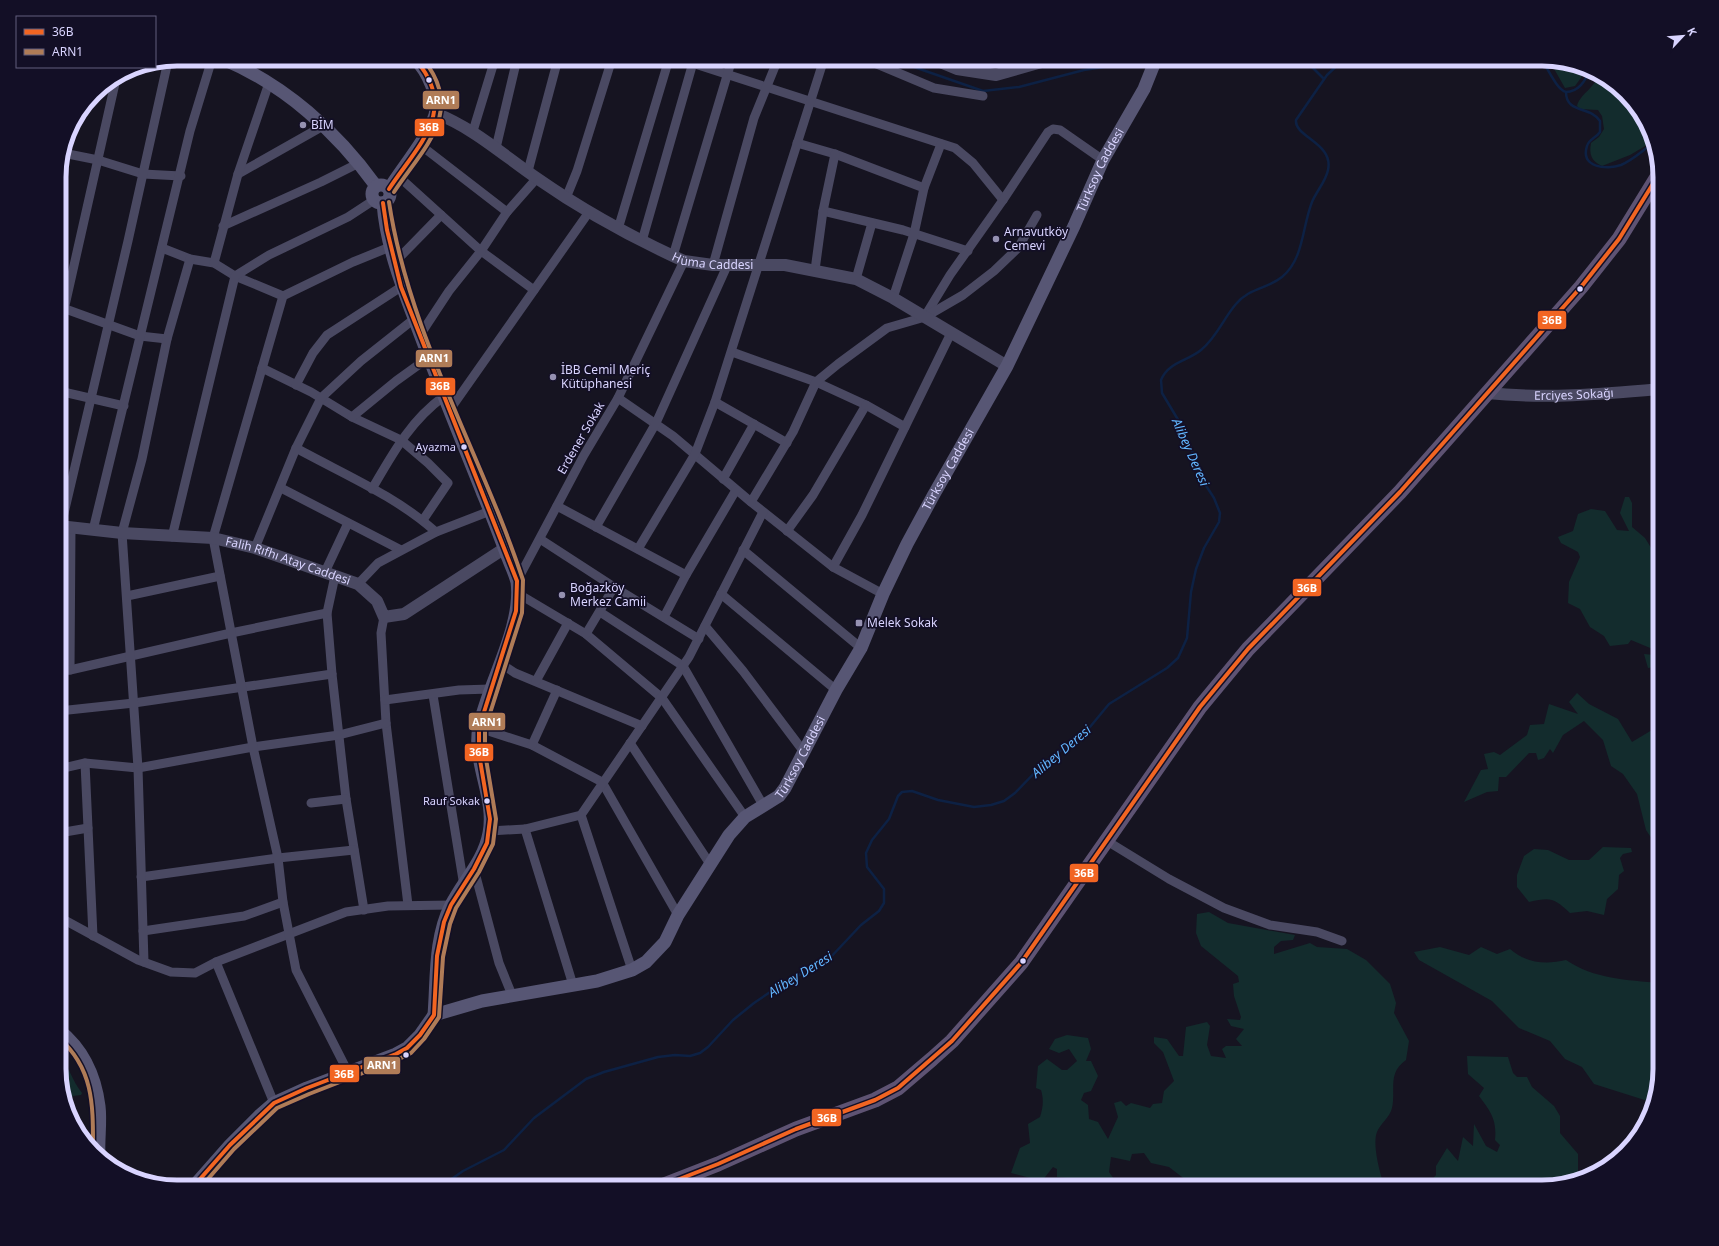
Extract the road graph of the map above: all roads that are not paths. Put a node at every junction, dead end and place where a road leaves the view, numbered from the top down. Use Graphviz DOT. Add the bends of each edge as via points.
graph roads {
  1 [pos="210,66"];
  2 [pos="237,66"];
  3 [pos="421,66"];
  4 [pos="493,66"];
  5 [pos="515,66"];
  6 [pos="556,66"];
  7 [pos="610,66"];
  8 [pos="666,66"];
  9 [pos="692,66"];
  10 [pos="706,66"];
  11 [pos="730,66"];
  12 [pos="775,66"];
  13 [pos="822,66"];
  14 [pos="882,66"];
  15 [pos="965,66"];
  16 [pos="1008,66"];
  17 [pos="1030,66"];
  18 [pos="1153,66"];
  19 [pos="167,67"];
  20 [pos="1007,73"];
  21 [pos="727,74"];
  22 [pos="270,82"];
  23 [pos="114,86"];
  24 [pos="767,87"];
  25 [pos="983,96"];
  26 [pos="811,101"];
  27 [pos="436,113"];
  28 [pos="323,126"];
  29 [pos="473,131"];
  30 [pos="797,143"];
  31 [pos="419,144"];
  32 [pos="941,144"];
  33 [pos="496,148"];
  34 [pos="69,154"];
  35 [pos="835,154"];
  36 [pos="98,160"];
  37 [pos="1103,160"];
  38 [pos="359,163"];
  39 [pos="143,174"];
  40 [pos="238,174"];
  41 [pos="532,174"];
  42 [pos="180,176"];
  43 [pos="397,176"];
  44 [pos="1653,184"];
  45 [pos="382,187"];
  46 [pos="924,188"];
  47 [pos="566,198"];
  48 [pos="1003,200"];
  49 [pos="379,201"];
  50 [pos="823,211"];
  51 [pos="507,212"];
  52 [pos="589,212"];
  53 [pos="441,215"];
  54 [pos="1037,215"];
  55 [pos="872,223"];
  56 [pos="223,226"];
  57 [pos="618,229"];
  58 [pos="914,234"];
  59 [pos="642,241"];
  60 [pos="390,247"];
  61 [pos="162,248"];
  62 [pos="481,251"];
  63 [pos="968,251"];
  64 [pos="673,256"];
  65 [pos="190,259"];
  66 [pos="684,261"];
  67 [pos="395,262"];
  68 [pos="214,264"];
  69 [pos="760,264"];
  70 [pos="713,266"];
  71 [pos="727,266"];
  72 [pos="816,270"];
  73 [pos="235,276"];
  74 [pos="856,279"];
  75 [pos="401,287"];
  76 [pos="534,290"];
  77 [pos="66,292"];
  78 [pos="283,296"];
  79 [pos="893,298"];
  80 [pos="66,310"];
  81 [pos="925,317"];
  82 [pos="414,319"];
  83 [pos="108,326"];
  84 [pos="951,333"];
  85 [pos="140,336"];
  86 [pos="420,336"];
  87 [pos="167,340"];
  88 [pos="732,352"];
  89 [pos="428,358"];
  90 [pos="1007,366"];
  91 [pos="262,368"];
  92 [pos="816,382"];
  93 [pos="296,385"];
  94 [pos="1653,390"];
  95 [pos="66,393"];
  96 [pos="1487,393"];
  97 [pos="442,397"];
  98 [pos="321,398"];
  99 [pos="618,398"];
  100 [pos="90,399"];
  101 [pos="715,402"];
  102 [pos="866,405"];
  103 [pos="124,406"];
  104 [pos="449,411"];
  105 [pos="352,417"];
  106 [pos="656,423"];
  107 [pos="754,424"];
  108 [pos="905,427"];
  109 [pos="401,440"];
  110 [pos="787,443"];
  111 [pos="296,448"];
  112 [pos="695,454"];
  113 [pos="723,479"];
  114 [pos="280,488"];
  115 [pos="372,489"];
  116 [pos="736,490"];
  117 [pos="751,502"];
  118 [pos="557,506"];
  119 [pos="490,511"];
  120 [pos="763,512"];
  121 [pos="66,517"];
  122 [pos="423,520"];
  123 [pos="348,523"];
  124 [pos="66,527"];
  125 [pos="596,527"];
  126 [pos="93,530"];
  127 [pos="787,531"];
  128 [pos="436,532"];
  129 [pos="122,533"];
  130 [pos="172,537"];
  131 [pos="213,538"];
  132 [pos="540,538"];
  133 [pos="255,548"];
  134 [pos="505,548"];
  135 [pos="638,549"];
  136 [pos="400,550"];
  137 [pos="743,550"];
  138 [pos="833,567"];
  139 [pos="330,574"];
  140 [pos="66,575"];
  141 [pos="686,575"];
  142 [pos="220,576"];
  143 [pos="358,584"];
  144 [pos="517,587"];
  145 [pos="614,587"];
  146 [pos="721,594"];
  147 [pos="883,594"];
  148 [pos="127,596"];
  149 [pos="600,612"];
  150 [pos="327,613"];
  151 [pos="384,617"];
  152 [pos="664,617"];
  153 [pos="568,623"];
  154 [pos="705,626"];
  155 [pos="231,633"];
  156 [pos="586,634"];
  157 [pos="699,639"];
  158 [pos="861,648"];
  159 [pos="130,656"];
  160 [pos="500,663"];
  161 [pos="683,666"];
  162 [pos="66,670"];
  163 [pos="70,670"];
  164 [pos="332,674"];
  165 [pos="536,681"];
  166 [pos="241,688"];
  167 [pos="490,689"];
  168 [pos="558,690"];
  169 [pos="836,690"];
  170 [pos="433,695"];
  171 [pos="662,698"];
  172 [pos="385,700"];
  173 [pos="134,703"];
  174 [pos="66,710"];
  175 [pos="386,723"];
  176 [pos="642,726"];
  177 [pos="479,728"];
  178 [pos="339,735"];
  179 [pos="630,742"];
  180 [pos="532,745"];
  181 [pos="253,747"];
  182 [pos="804,752"];
  183 [pos="85,763"];
  184 [pos="66,767"];
  185 [pos="138,768"];
  186 [pos="602,782"];
  187 [pos="346,799"];
  188 [pos="312,804"];
  189 [pos="764,805"];
  190 [pos="580,816"];
  191 [pos="745,817"];
  192 [pos="88,828"];
  193 [pos="525,829"];
  194 [pos="490,831"];
  195 [pos="66,832"];
  196 [pos="1107,841"];
  197 [pos="354,850"];
  198 [pos="278,858"];
  199 [pos="710,864"];
  200 [pos="474,869"];
  201 [pos="141,877"];
  202 [pos="464,886"];
  203 [pos="283,902"];
  204 [pos="408,905"];
  205 [pos="451,905"];
  206 [pos="364,910"];
  207 [pos="678,915"];
  208 [pos="66,920"];
  209 [pos="143,931"];
  210 [pos="289,934"];
  211 [pos="94,936"];
  212 [pos="1342,941"];
  213 [pos="144,962"];
  214 [pos="216,962"];
  215 [pos="632,970"];
  216 [pos="573,985"];
  217 [pos="512,994"];
  218 [pos="434,1015"];
  219 [pos="66,1036"];
  220 [pos="348,1072"];
  221 [pos="274,1103"];
  222 [pos="99,1147"];
  223 [pos="718,1164"];
  224 [pos="199,1180"];
  225 [pos="677,1180"];
  226 [pos="695,1180"];
  1 -- 42 [label="street" via="190,131"];
  2 -- 22 [label="main road"];
  3 -- 27 [label="main road" via="430,80"];
  4 -- 29 [label="street"];
  5 -- 33 [label="street"];
  6 -- 41 [label="street"];
  7 -- 47 [label="street"];
  8 -- 57 [label="street"];
  9 -- 59 [label="street"];
  10 -- 21 [label="street"];
  11 -- 21 [label="street"];
  12 -- 24 [label="street"];
  13 -- 26 [label="street"];
  14 -- 25 [label="street" via="934,88"];
  15 -- 20 [label="street" via="996,75"];
  16 -- 20 [label="street"];
  17 -- 20 [label="street"];
  18 -- 37 [label="main road, Türksoy Caddesi" via="1144,89"];
  19 -- 39 [label="street"];
  21 -- 24 [label="street"];
  21 -- 64 [label="street"];
  22 -- 28 [label="main road"];
  22 -- 40 [label="street"];
  23 -- 36 [label="street"];
  24 -- 26 [label="street"];
  24 -- 70 [label="street" via="754,118"];
  26 -- 30 [label="street"];
  26 -- 32 [label="street"];
  27 -- 29 [label="street, Hüma Caddesi"];
  27 -- 31 [label="main road"];
  28 -- 38 [label="main road"];
  28 -- 40 [label="street"];
  29 -- 33 [label="street, Hüma Caddesi"];
  30 -- 35 [label="street"];
  30 -- 69 [label="street"];
  31 -- 43 [label="main road"];
  31 -- 51 [label="street"];
  32 -- 46 [label="street"];
  32 -- 48 [label="street" via="955,148 973,163"];
  33 -- 41 [label="street, Hüma Caddesi"];
  34 -- 36 [label="street"];
  35 -- 46 [label="street"];
  35 -- 50 [label="street"];
  36 -- 39 [label="street"];
  36 -- 77 [label="street"];
  37 -- 48 [label="street" via="1060,130 1050,130"];
  37 -- 90 [label="main road, Türksoy Caddesi"];
  38 -- 45 [label="main road"];
  38 -- 56 [label="street"];
  39 -- 42 [label="street"];
  39 -- 83 [label="street"];
  40 -- 56 [label="street"];
  41 -- 47 [label="street, Hüma Caddesi"];
  41 -- 51 [label="street"];
  42 -- 61 [label="street"];
  43 -- 45 [label="main road"];
  43 -- 53 [label="street"];
  44 -- 96 [label="main road" via="1619,239 1602,261"];
  45 -- 49 [label="main road" via="390,197"];
  46 -- 58 [label="street"];
  47 -- 52 [label="street, Hüma Caddesi"];
  48 -- 63 [label="street"];
  49 -- 60 [label="main road"];
  49 -- 73 [label="street" via="269,255"];
  50 -- 55 [label="street"];
  50 -- 72 [label="street"];
  51 -- 62 [label="street"];
  52 -- 57 [label="street, Hüma Caddesi"];
  52 -- 76 [label="street"];
  53 -- 62 [label="street"];
  53 -- 67 [label="street"];
  54 -- 81 [label="street" via="1018,248 994,271 963,295"];
  55 -- 58 [label="street"];
  55 -- 74 [label="street"];
  56 -- 68 [label="street"];
  57 -- 59 [label="street, Hüma Caddesi"];
  58 -- 63 [label="street"];
  58 -- 79 [label="street"];
  59 -- 64 [label="street, Hüma Caddesi"];
  60 -- 67 [label="main road"];
  60 -- 78 [label="street"];
  61 -- 65 [label="street"];
  61 -- 85 [label="street"];
  62 -- 76 [label="street"];
  62 -- 86 [label="street" via="449,291"];
  63 -- 81 [label="street"];
  64 -- 66 [label="street, Hüma Caddesi"];
  65 -- 68 [label="street"];
  65 -- 87 [label="street"];
  66 -- 70 [label="street, Hüma Caddesi"];
  66 -- 99 [label="street, Erdener Sokak"];
  67 -- 75 [label="main road"];
  68 -- 73 [label="street"];
  69 -- 71 [label="street, Hüma Caddesi"];
  69 -- 72 [label="street, Hüma Caddesi"];
  69 -- 88 [label="street"];
  70 -- 71 [label="street, Hüma Caddesi"];
  71 -- 106 [label="street"];
  72 -- 74 [label="street, Hüma Caddesi"];
  73 -- 78 [label="street"];
  73 -- 130 [label="street"];
  74 -- 79 [label="street, Hüma Caddesi"];
  75 -- 82 [label="main road"];
  75 -- 93 [label="street" via="328,335 313,353"];
  76 -- 104 [label="street"];
  78 -- 91 [label="street"];
  79 -- 81 [label="street, Hüma Caddesi"];
  80 -- 83 [label="street"];
  81 -- 84 [label="street, Hüma Caddesi"];
  81 -- 92 [label="street" via="887,328"];
  82 -- 86 [label="main road"];
  82 -- 98 [label="street" via="360,361"];
  83 -- 85 [label="street"];
  83 -- 100 [label="street"];
  84 -- 90 [label="street, Hüma Caddesi"];
  84 -- 108 [label="street"];
  85 -- 87 [label="street"];
  85 -- 103 [label="street"];
  86 -- 89 [label="main road"];
  87 -- 129 [label="street" via="142,459"];
  88 -- 92 [label="street"];
  88 -- 101 [label="street"];
  89 -- 97 [label="main road"];
  89 -- 105 [label="street"];
  90 -- 147 [label="main road, Türksoy Caddesi" via="933,496"];
  91 -- 93 [label="street"];
  91 -- 131 [label="street"];
  92 -- 102 [label="street"];
  92 -- 110 [label="street"];
  93 -- 98 [label="street"];
  94 -- 96 [label="street, Erciyes Sokağı" via="1563,397 1523,397"];
  95 -- 100 [label="street"];
  96 -- 196 [label="main road" via="1400,492 1220,682"];
  97 -- 104 [label="main road"];
  97 -- 109 [label="street" via="428,407"];
  98 -- 105 [label="street"];
  98 -- 111 [label="street"];
  99 -- 106 [label="street"];
  99 -- 118 [label="street, Erdener Sokak" via="584,454"];
  100 -- 103 [label="street"];
  100 -- 121 [label="street"];
  101 -- 107 [label="street"];
  101 -- 112 [label="street"];
  102 -- 108 [label="street"];
  102 -- 127 [label="street" via="813,495"];
  103 -- 126 [label="street"];
  104 -- 119 [label="main road"];
  105 -- 109 [label="street"];
  106 -- 112 [label="street"];
  106 -- 125 [label="street"];
  107 -- 110 [label="street"];
  107 -- 113 [label="street"];
  108 -- 138 [label="street" via="862,515"];
  109 -- 115 [label="street"];
  109 -- 122 [label="street" via="448,483"];
  110 -- 117 [label="street"];
  111 -- 114 [label="street"];
  111 -- 115 [label="street"];
  112 -- 113 [label="street"];
  112 -- 135 [label="street"];
  113 -- 116 [label="street"];
  114 -- 123 [label="street"];
  114 -- 133 [label="street"];
  115 -- 122 [label="street"];
  116 -- 117 [label="street"];
  116 -- 141 [label="street"];
  117 -- 120 [label="street"];
  118 -- 125 [label="street"];
  118 -- 132 [label="street, Erdener Sokak"];
  119 -- 128 [label="street"];
  119 -- 134 [label="main road"];
  120 -- 127 [label="street"];
  120 -- 137 [label="street"];
  122 -- 128 [label="street"];
  123 -- 136 [label="street"];
  123 -- 139 [label="street"];
  124 -- 126 [label="street, Falih Rıfhı Atay Caddesi"];
  125 -- 135 [label="street"];
  126 -- 129 [label="street, Falih Rıfhı Atay Caddesi"];
  127 -- 138 [label="street"];
  128 -- 136 [label="street"];
  129 -- 130 [label="street, Falih Rıfhı Atay Caddesi"];
  129 -- 148 [label="street"];
  130 -- 131 [label="street, Falih Rıfhı Atay Caddesi"];
  131 -- 133 [label="street, Falih Rıfhı Atay Caddesi"];
  131 -- 142 [label="street"];
  132 -- 144 [label="street, Erdener Sokak"];
  132 -- 145 [label="street"];
  133 -- 139 [label="street, Falih Rıfhı Atay Caddesi"];
  134 -- 144 [label="main road"];
  134 -- 151 [label="street" via="404,614"];
  135 -- 141 [label="street"];
  136 -- 143 [label="street" via="378,563"];
  137 -- 146 [label="street"];
  137 -- 158 [label="street"];
  138 -- 147 [label="street"];
  139 -- 143 [label="street, Falih Rıfhı Atay Caddesi"];
  139 -- 150 [label="street"];
  140 -- 163 [label="street"];
  141 -- 152 [label="street"];
  142 -- 148 [label="street"];
  142 -- 155 [label="street"];
  143 -- 151 [label="street, Falih Rıfhı Atay Caddesi" via="377,602"];
  144 -- 153 [label="street"];
  144 -- 160 [label="main road" via="516,611"];
  145 -- 149 [label="street"];
  145 -- 152 [label="street"];
  146 -- 154 [label="street"];
  146 -- 169 [label="street"];
  147 -- 158 [label="main road, Türksoy Caddesi"];
  148 -- 159 [label="street"];
  149 -- 156 [label="street"];
  149 -- 161 [label="street"];
  150 -- 155 [label="street"];
  150 -- 164 [label="street"];
  151 -- 172 [label="street" via="382,633"];
  152 -- 157 [label="street"];
  153 -- 156 [label="street"];
  153 -- 165 [label="street"];
  154 -- 157 [label="street"];
  154 -- 182 [label="street" via="743,671"];
  155 -- 159 [label="street"];
  155 -- 166 [label="street"];
  156 -- 171 [label="street"];
  157 -- 161 [label="street"];
  158 -- 169 [label="main road, Türksoy Caddesi"];
  159 -- 163 [label="street"];
  159 -- 173 [label="street"];
  160 -- 165 [label="street" via="515,673"];
  160 -- 167 [label="main road"];
  161 -- 171 [label="street"];
  161 -- 189 [label="street"];
  162 -- 163 [label="street"];
  164 -- 166 [label="street"];
  164 -- 178 [label="street"];
  165 -- 168 [label="street"];
  166 -- 173 [label="street"];
  166 -- 181 [label="street"];
  167 -- 170 [label="street" via="459,690"];
  167 -- 177 [label="main road"];
  168 -- 176 [label="street"];
  168 -- 180 [label="street"];
  169 -- 182 [label="main road, Türksoy Caddesi"];
  170 -- 172 [label="street"];
  170 -- 202 [label="street"];
  171 -- 176 [label="street"];
  171 -- 191 [label="street"];
  172 -- 175 [label="street"];
  173 -- 174 [label="street"];
  173 -- 185 [label="street"];
  175 -- 178 [label="street"];
  175 -- 204 [label="street"];
  176 -- 179 [label="street"];
  177 -- 180 [label="street"];
  177 -- 194 [label="main road" via="479,754"];
  178 -- 181 [label="street"];
  178 -- 187 [label="street"];
  179 -- 186 [label="street"];
  179 -- 199 [label="street"];
  180 -- 186 [label="street"];
  181 -- 185 [label="street"];
  181 -- 198 [label="street"];
  182 -- 189 [label="main road, Türksoy Caddesi" via="779,796"];
  183 -- 184 [label="street"];
  183 -- 185 [label="street"];
  183 -- 192 [label="street"];
  185 -- 201 [label="street"];
  186 -- 190 [label="street"];
  186 -- 207 [label="street"];
  187 -- 188 [label="street"];
  187 -- 197 [label="street"];
  189 -- 191 [label="main road, Türksoy Caddesi"];
  190 -- 193 [label="street"];
  190 -- 215 [label="street"];
  191 -- 199 [label="main road, Türksoy Caddesi" via="729,835"];
  192 -- 195 [label="street"];
  192 -- 211 [label="street"];
  193 -- 194 [label="street"];
  193 -- 216 [label="street"];
  194 -- 200 [label="main road"];
  196 -- 212 [label="street" via="1169,879 1224,908 1270,925 1317,932"];
  196 -- 223 [label="main road" via="1021,963 952,1041 912,1077 875,1100 796,1129"];
  197 -- 198 [label="street"];
  197 -- 206 [label="street"];
  198 -- 201 [label="street"];
  198 -- 203 [label="street"];
  199 -- 207 [label="main road, Türksoy Caddesi"];
  200 -- 202 [label="main road"];
  200 -- 217 [label="street" via="499,963"];
  201 -- 209 [label="street"];
  202 -- 205 [label="main road"];
  203 -- 209 [label="street" via="244,916"];
  203 -- 210 [label="street"];
  204 -- 205 [label="street"];
  204 -- 206 [label="street"];
  205 -- 218 [label="main road" via="440,938"];
  206 -- 210 [label="street" via="346,912"];
  207 -- 215 [label="main road, Türksoy Caddesi" via="665,942 655,954"];
  208 -- 211 [label="street"];
  209 -- 213 [label="street"];
  210 -- 214 [label="street"];
  210 -- 220 [label="street" via="296,970"];
  211 -- 213 [label="street"];
  213 -- 214 [label="street" via="171,972 195,972"];
  214 -- 221 [label="street"];
  215 -- 216 [label="main road, Türksoy Caddesi"];
  216 -- 217 [label="main road, Türksoy Caddesi"];
  217 -- 218 [label="main road, Türksoy Caddesi" via="456,1007"];
  218 -- 220 [label="main road" via="407,1048"];
  219 -- 222 [label="main road" via="78,1047 91,1073 100,1107"];
  220 -- 221 [label="main road"];
  221 -- 224 [label="main road" via="230,1145"];
  223 -- 225 [label="main road"];
  223 -- 226 [label="main road"];
}
